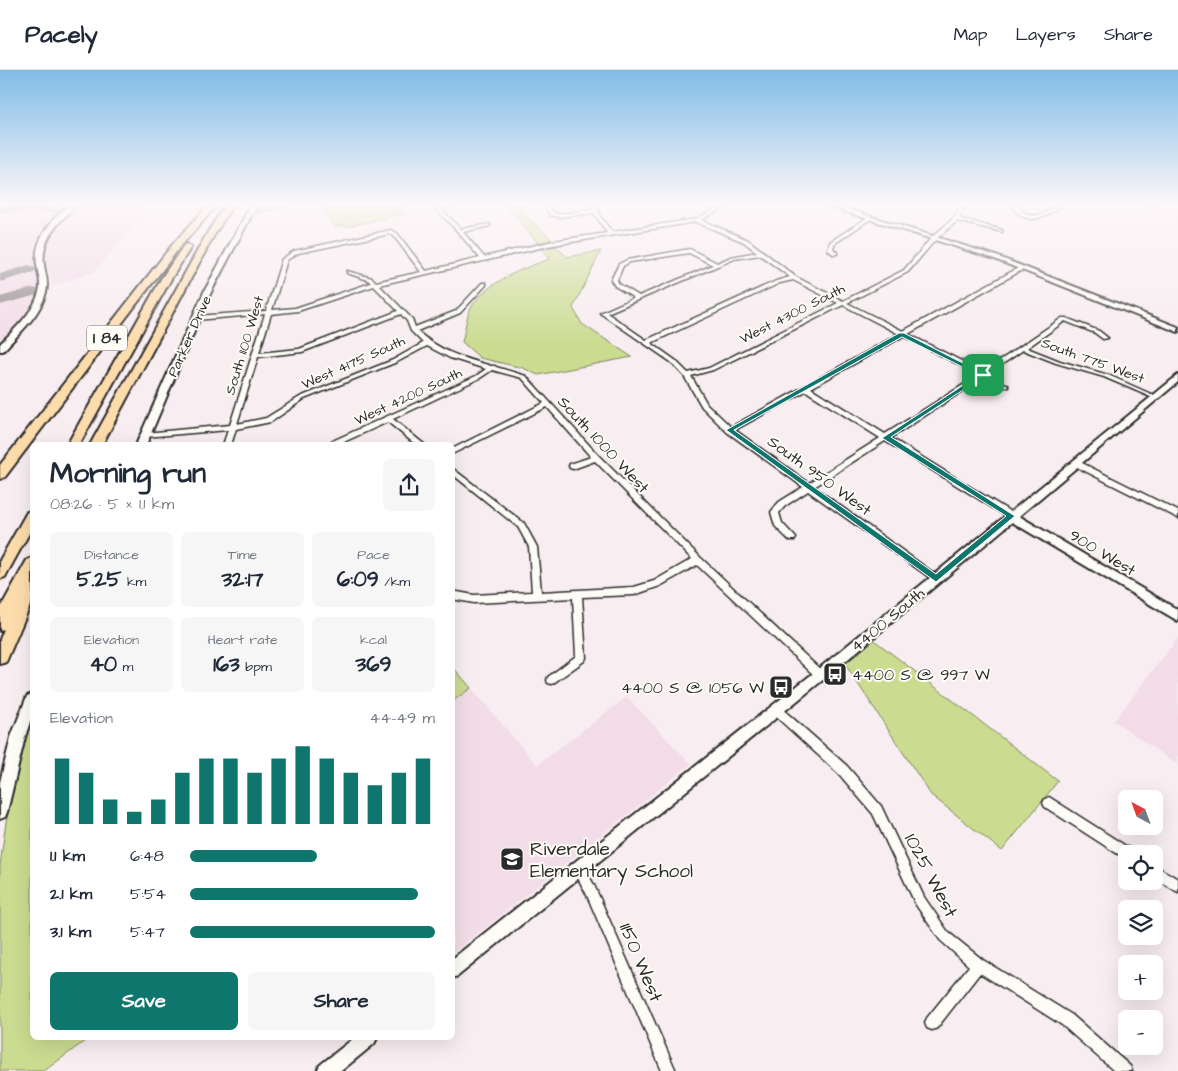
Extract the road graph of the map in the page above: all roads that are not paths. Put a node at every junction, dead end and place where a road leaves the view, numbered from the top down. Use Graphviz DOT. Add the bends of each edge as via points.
graph roads {
  1 [pos="41,250"];
  2 [pos="173,250"];
  3 [pos="185,250"];
  4 [pos="203,250"];
  5 [pos="229,250"];
  6 [pos="311,250"];
  7 [pos="407,250"];
  8 [pos="475,250"];
  9 [pos="524,250"];
  10 [pos="757,250"];
  11 [pos="831,250"];
  12 [pos="924,250"];
  13 [pos="971,250"];
  14 [pos="761,253"];
  15 [pos="835,253"];
  16 [pos="483,259"];
  17 [pos="718,264"];
  18 [pos="1022,268"];
  19 [pos="349,272"];
  20 [pos="424,272"];
  21 [pos="794,278"];
  22 [pos="375,284"];
  23 [pos="484,284"];
  24 [pos="639,298"];
  25 [pos="842,304"];
  26 [pos="402,312"];
  27 [pos="268,313"];
  28 [pos="196,318"];
  29 [pos="1064,318"];
  30 [pos="413,330"];
  31 [pos="1178,330"];
  32 [pos="902,334"];
  33 [pos="1105,338"];
  34 [pos="647,342"];
  35 [pos="427,343"];
  36 [pos="1022,348"];
  37 [pos="0,349"];
  38 [pos="255,355"];
  39 [pos="493,367"];
  40 [pos="687,375"];
  41 [pos="983,375"];
  42 [pos="1178,378"];
  43 [pos="1006,386"];
  44 [pos="806,388"];
  45 [pos="1155,397"];
  46 [pos="548,404"];
  47 [pos="389,419"];
  48 [pos="232,427"];
  49 [pos="730,430"];
  50 [pos="145,435"];
  51 [pos="886,438"];
  52 [pos="75,442"];
  53 [pos="98,442"];
  54 [pos="142,442"];
  55 [pos="228,442"];
  56 [pos="338,442"];
  57 [pos="418,442"];
  58 [pos="455,450"];
  59 [pos="596,458"];
  60 [pos="1076,463"];
  61 [pos="573,466"];
  62 [pos="455,472"];
  63 [pos="0,474"];
  64 [pos="808,487"];
  65 [pos="1178,515"];
  66 [pos="1012,516"];
  67 [pos="30,520"];
  68 [pos="792,538"];
  69 [pos="698,560"];
  70 [pos="30,568"];
  71 [pos="0,573"];
  72 [pos="936,578"];
  73 [pos="30,590"];
  74 [pos="577,594"];
  75 [pos="455,596"];
  76 [pos="537,596"];
  77 [pos="1178,616"];
  78 [pos="0,624"];
  79 [pos="0,658"];
  80 [pos="820,675"];
  81 [pos="552,680"];
  82 [pos="30,705"];
  83 [pos="776,710"];
  84 [pos="1049,803"];
  85 [pos="0,812"];
  86 [pos="1118,848"];
  87 [pos="579,869"];
  88 [pos="1163,877"];
  89 [pos="1178,886"];
  90 [pos="978,965"];
  91 [pos="455,968"];
  92 [pos="932,1023"];
  93 [pos="365,1040"];
  94 [pos="326,1071"];
  95 [pos="669,1071"];
  96 [pos="1125,1071"];
  1 -- 37 [label="street" via="43,293 38,304"];
  2 -- 63 [label="highway, I 84"];
  3 -- 52 [label="highway"];
  4 -- 53 [label="highway"];
  5 -- 28 [label="street, Parker Drive"];
  6 -- 27 [label="street, South 1100 West" via="289,255 285,260"];
  7 -- 20 [label="street, South 1100 West"];
  8 -- 16 [label="street"];
  9 -- 16 [label="street"];
  10 -- 14 [label="street"];
  11 -- 15 [label="street"];
  12 -- 25 [label="street, West 4300 South" via="906,271"];
  13 -- 18 [label="street"];
  14 -- 17 [label="street"];
  14 -- 21 [label="street"];
  16 -- 20 [label="street"];
  17 -- 24 [label="street"];
  17 -- 24 [label="street" via="697,253 681,251 628,261 621,265 614,280"];
  18 -- 31 [label="street"];
  18 -- 32 [label="street"];
  19 -- 22 [label="street, South 1000 West" via="364,276"];
  20 -- 22 [label="street"];
  21 -- 25 [label="street"];
  21 -- 34 [label="street" via="778,282"];
  22 -- 26 [label="street, South 1000 West"];
  22 -- 27 [label="street" via="303,308"];
  23 -- 30 [label="street" via="458,312"];
  24 -- 34 [label="street, South 950 West" via="603,312"];
  25 -- 32 [label="street"];
  25 -- 40 [label="street, West 4300 South" via="712,369"];
  26 -- 30 [label="street, South 1000 West" via="410,320"];
  26 -- 38 [label="street" via="300,351"];
  27 -- 28 [label="street"];
  27 -- 38 [label="street, South 1100 West"];
  28 -- 50 [label="street, Parker Drive"];
  29 -- 33 [label="street"];
  29 -- 36 [label="street"];
  30 -- 35 [label="street, South 1000 West"];
  32 -- 41 [label="street"];
  32 -- 44 [label="street"];
  34 -- 40 [label="street, South 950 West" via="673,360"];
  35 -- 39 [label="street, South 1000 West" via="452,357"];
  35 -- 48 [label="street, West 4175 South" via="395,361 302,398 268,420"];
  36 -- 41 [label="street"];
  36 -- 45 [label="street, South 775 West" via="1106,376"];
  38 -- 48 [label="street, South 1100 West"];
  39 -- 46 [label="street, South 1000 West" via="524,377"];
  39 -- 47 [label="street, West 4200 South"];
  40 -- 49 [label="street, South 950 West" via="704,405"];
  41 -- 43 [label="street"];
  41 -- 51 [label="street"];
  42 -- 45 [label="street, 4400 South"];
  44 -- 49 [label="street"];
  44 -- 51 [label="street"];
  45 -- 60 [label="street, 4400 South"];
  46 -- 58 [label="street"];
  46 -- 59 [label="street, South 1000 West"];
  47 -- 56 [label="street, West 4200 South"];
  47 -- 57 [label="street"];
  48 -- 50 [label="street, West 4175 South"];
  48 -- 55 [label="street, South 1100 West"];
  49 -- 64 [label="street, South 950 West"];
  50 -- 54 [label="street, Parker Drive"];
  51 -- 64 [label="street"];
  51 -- 66 [label="street"];
  59 -- 61 [label="street"];
  59 -- 69 [label="street, South 1000 West"];
  60 -- 65 [label="street"];
  60 -- 66 [label="street, 4400 South"];
  62 -- 76 [label="street" via="521,525 534,547"];
  64 -- 68 [label="street" via="775,512 778,524"];
  64 -- 72 [label="street, South 950 West"];
  66 -- 72 [label="street, 4400 South"];
  66 -- 77 [label="street, 900 West"];
  67 -- 71 [label="highway"];
  69 -- 74 [label="street" via="658,584 634,591"];
  69 -- 80 [label="street, South 1000 West"];
  70 -- 78 [label="highway"];
  72 -- 80 [label="street, 4400 South"];
  73 -- 79 [label="highway"];
  74 -- 76 [label="street"];
  74 -- 81 [label="street" via="581,658"];
  75 -- 76 [label="street" via="474,600"];
  80 -- 83 [label="street, 4400 South"];
  82 -- 85 [label="street" via="18,737"];
  83 -- 87 [label="street, 4400 South"];
  83 -- 90 [label="street, 1025 West" via="843,770 877,810 920,901 944,936"];
  84 -- 86 [label="street"];
  87 -- 91 [label="street, 4400 South"];
  87 -- 95 [label="street, 1150 West"];
  88 -- 89 [label="street"];
  90 -- 92 [label="street"];
  90 -- 96 [label="street, 1025 West" via="1067,1020"];
  93 -- 94 [label="street"];
}
